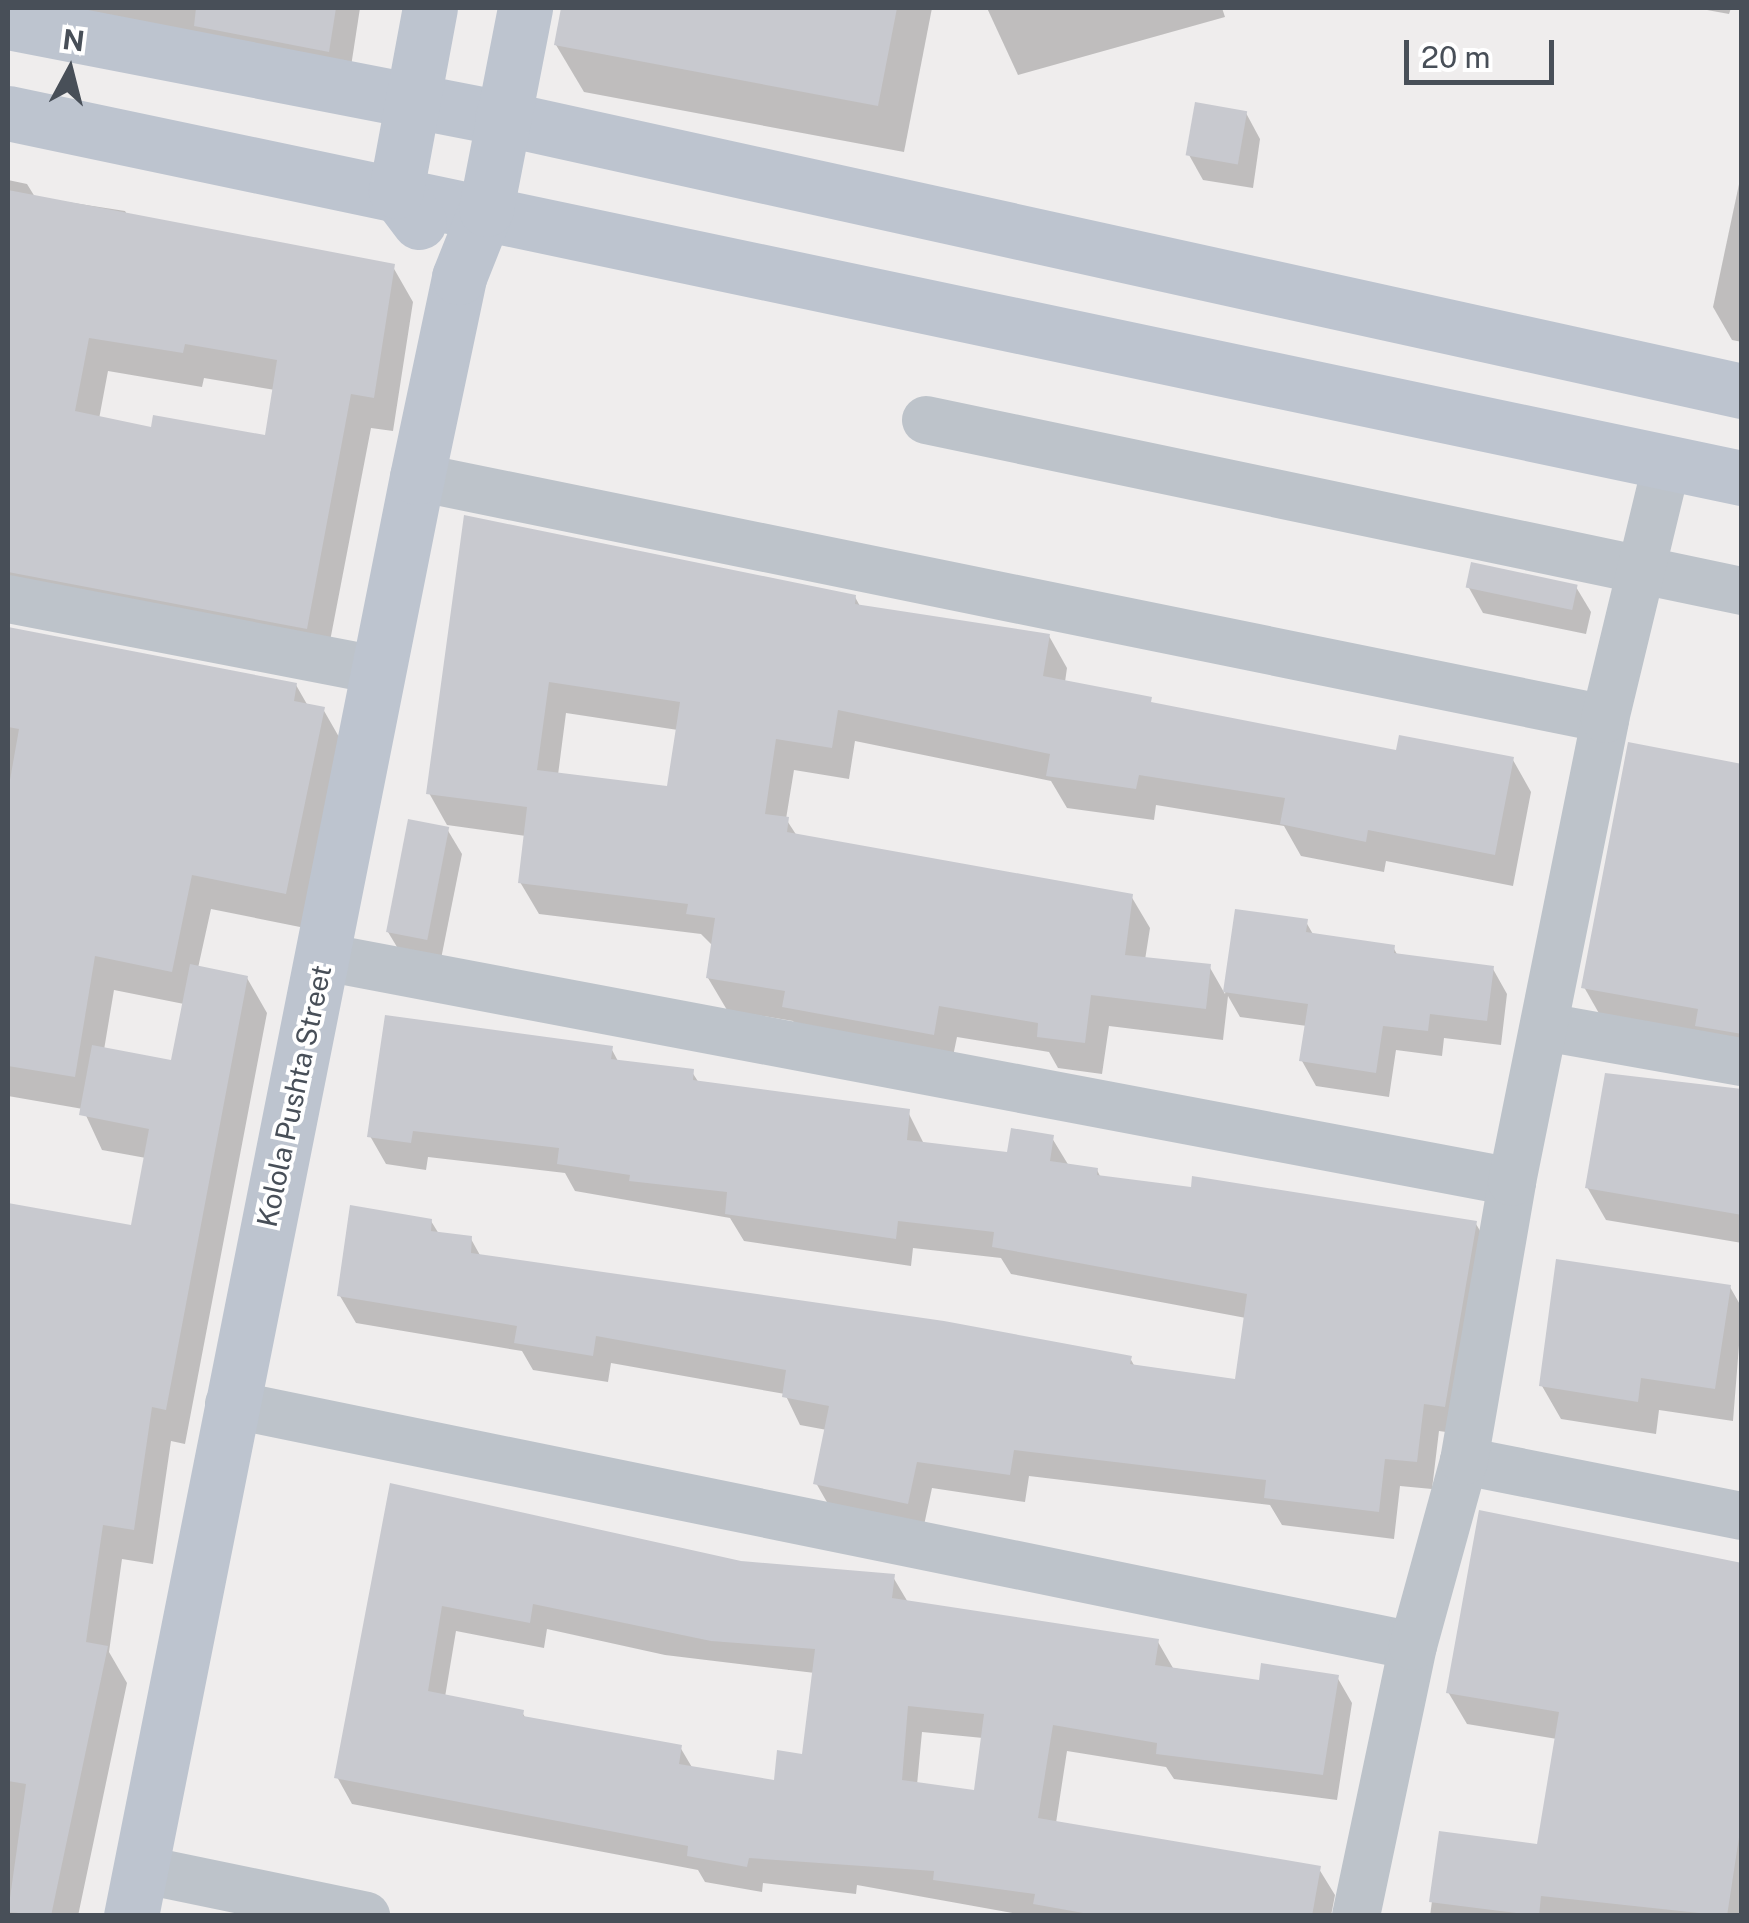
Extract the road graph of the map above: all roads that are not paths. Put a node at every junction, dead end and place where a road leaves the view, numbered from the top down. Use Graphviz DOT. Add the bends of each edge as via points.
graph roads {
  1 [pos="430,8"];
  2 [pos="525,8"];
  3 [pos="8,22"];
  4 [pos="414,100"];
  5 [pos="8,113"];
  6 [pos="502,118"];
  7 [pos="396,191"];
  8 [pos="486,209"];
  9 [pos="459,276"];
  10 [pos="1742,391"];
  11 [pos="926,420"];
  12 [pos="1668,462"];
  13 [pos="417,477"];
  14 [pos="1742,478"];
  15 [pos="1641,572"];
  16 [pos="1742,592"];
  17 [pos="8,599"];
  18 [pos="377,670"];
  19 [pos="1605,719"];
  20 [pos="324,956"];
  21 [pos="1545,1026"];
  22 [pos="1742,1062"];
  23 [pos="1512,1182"];
  24 [pos="228,1404"];
  25 [pos="1464,1461"];
  26 [pos="1742,1516"];
  27 [pos="1413,1646"];
  28 [pos="135,1892"];
  29 [pos="1365,1914"];
  30 [pos="366,1916"];
  1 -- 4 [label="main road"];
  2 -- 6 [label="main road, Kolola Pushta Street"];
  3 -- 4 [label="main road"];
  4 -- 6 [label="main road"];
  4 -- 7 [label="main road"];
  5 -- 7 [label="main road"];
  6 -- 8 [label="main road, Kolola Pushta Street"];
  6 -- 10 [label="main road"];
  7 -- 8 [label="main road"];
  7 -- 9 [label="main road"];
  8 -- 9 [label="main road, Kolola Pushta Street"];
  8 -- 12 [label="main road"];
  9 -- 13 [label="main road, Kolola Pushta Street"];
  11 -- 15 [label="street"];
  12 -- 14 [label="main road"];
  12 -- 15 [label="street"];
  13 -- 18 [label="main road, Kolola Pushta Street"];
  13 -- 19 [label="street"];
  15 -- 16 [label="street"];
  15 -- 19 [label="street"];
  17 -- 18 [label="street"];
  18 -- 20 [label="main road, Kolola Pushta Street"];
  19 -- 21 [label="street"];
  20 -- 23 [label="street"];
  20 -- 24 [label="main road, Kolola Pushta Street"];
  21 -- 22 [label="street"];
  21 -- 23 [label="street"];
  23 -- 25 [label="street"];
  24 -- 27 [label="street"];
  24 -- 28 [label="main road, Kolola Pushta Street"];
  25 -- 26 [label="street"];
  25 -- 27 [label="street"];
  27 -- 29 [label="street"];
  28 -- 30 [label="street"];
}
